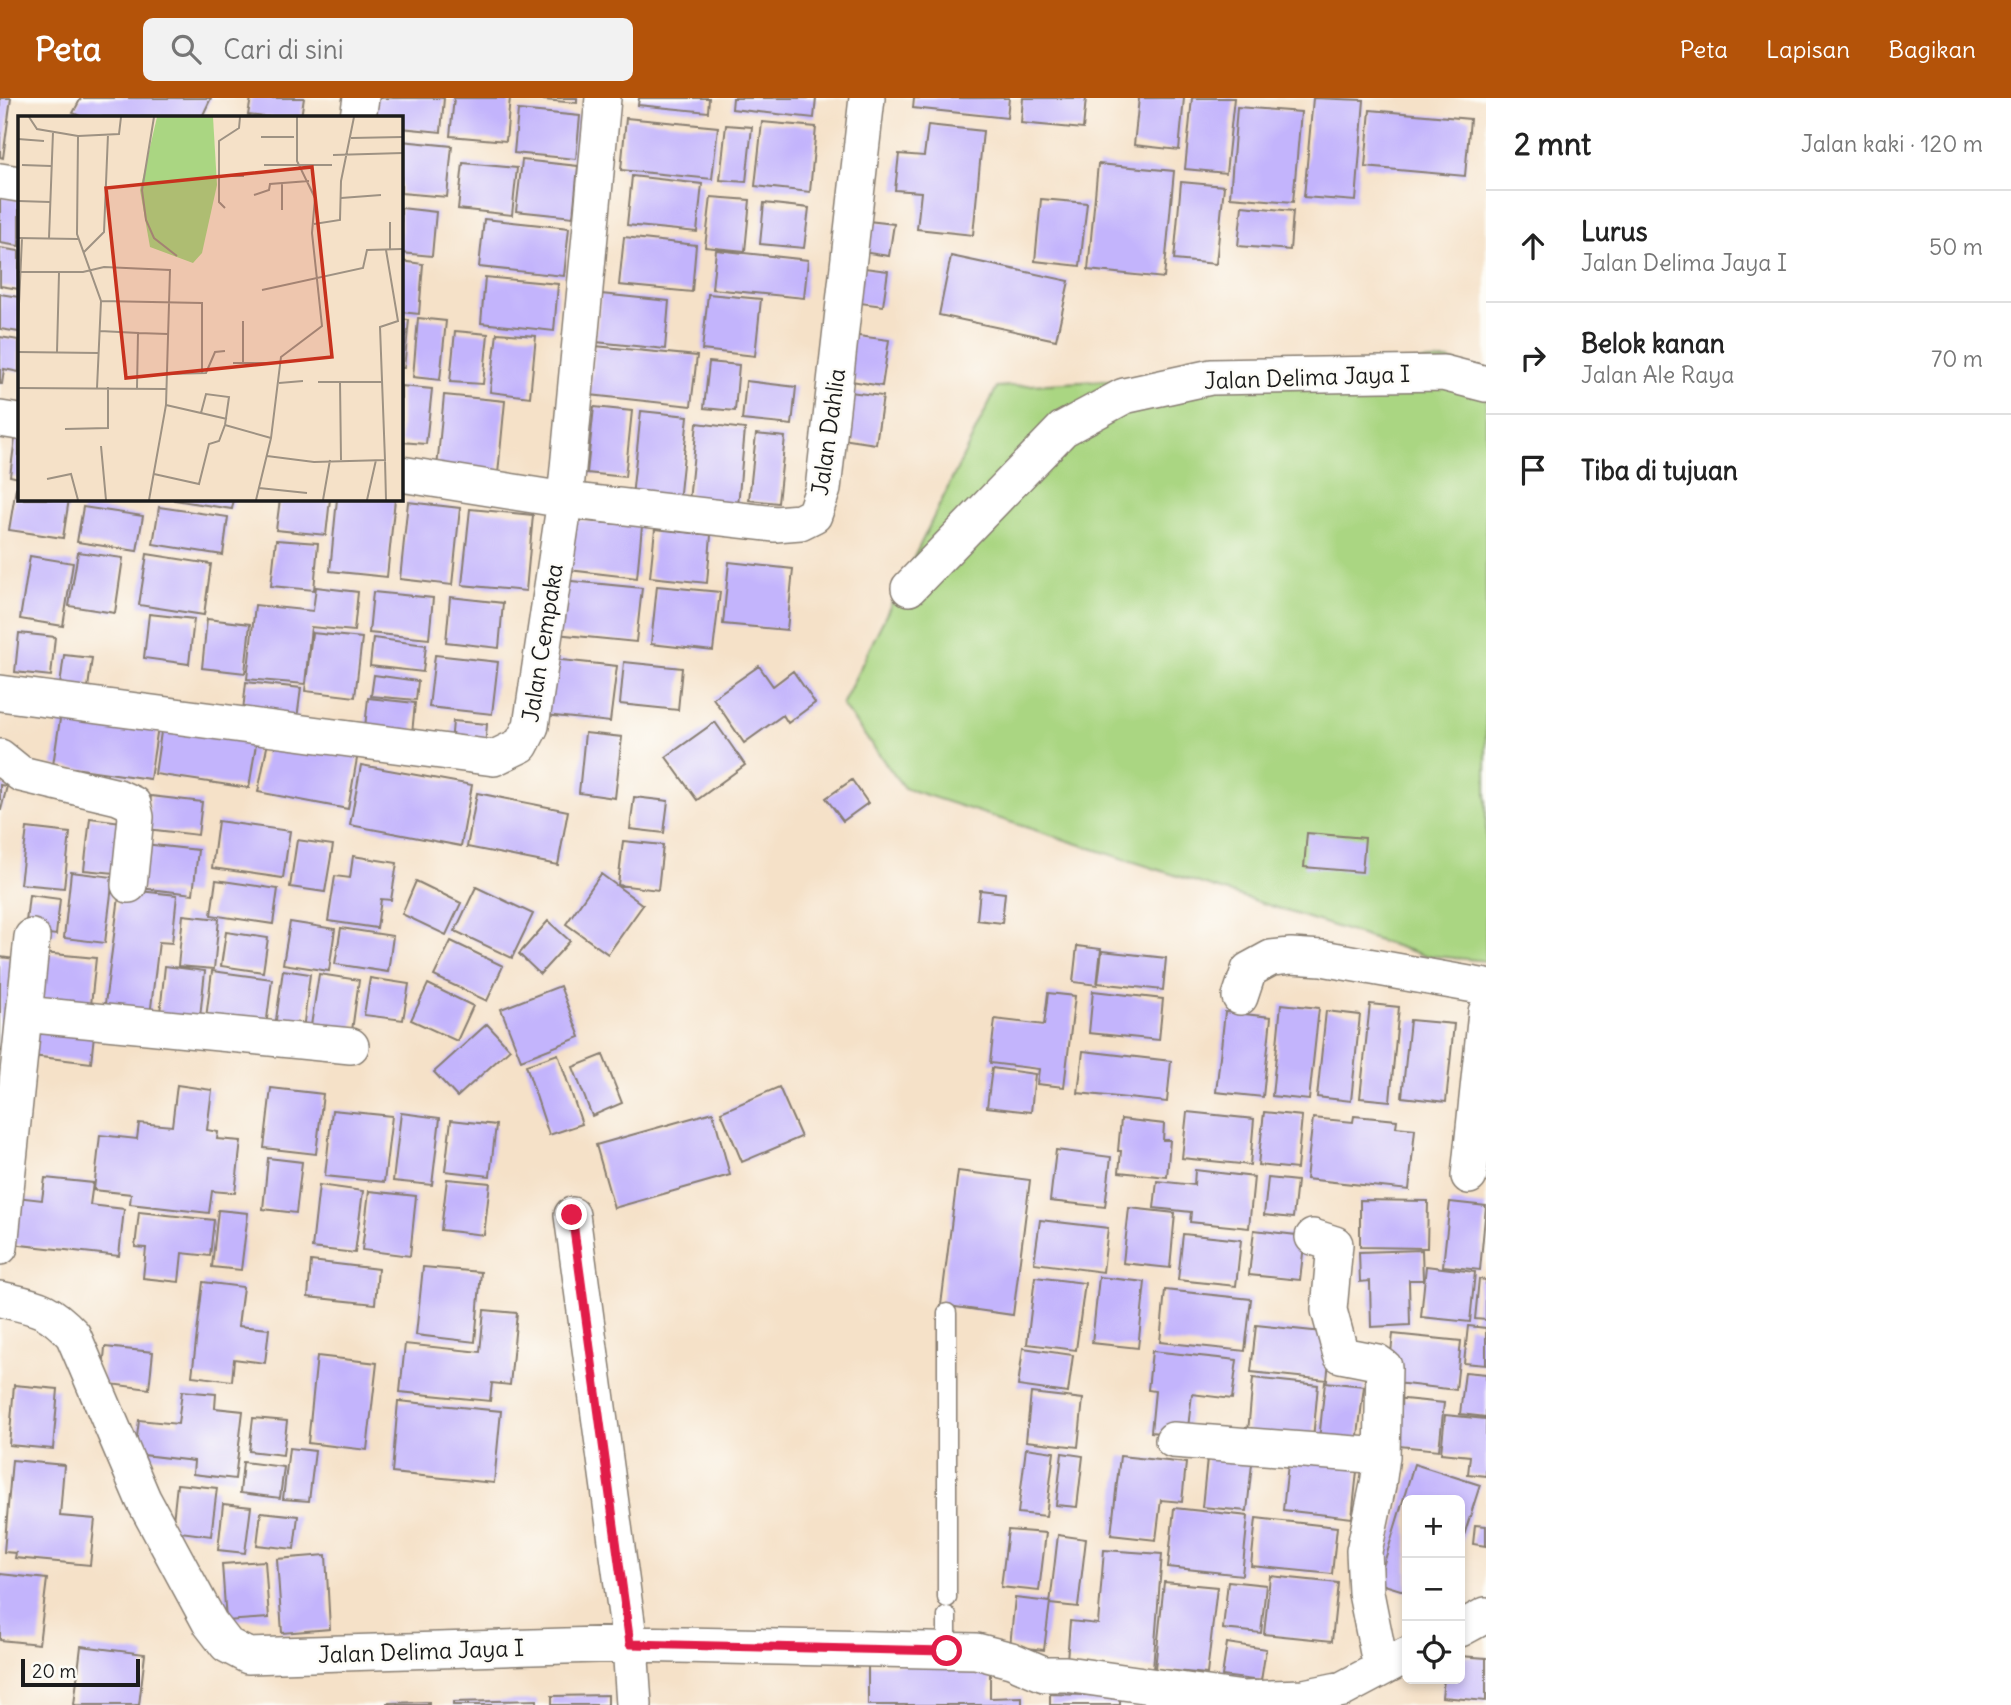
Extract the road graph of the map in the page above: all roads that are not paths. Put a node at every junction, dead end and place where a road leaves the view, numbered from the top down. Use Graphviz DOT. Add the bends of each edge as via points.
graph roads {
  1 [pos="361,98"];
  2 [pos="604,98"];
  3 [pos="867,98"];
  4 [pos="358,116"];
  5 [pos="0,181"];
  6 [pos="18,184"];
  7 [pos="1486,384"];
  8 [pos="0,421"];
  9 [pos="18,422"];
  10 [pos="402,474"];
  11 [pos="565,500"];
  12 [pos="909,588"];
  13 [pos="0,692"];
  14 [pos="0,757"];
  15 [pos="129,884"];
  16 [pos="32,937"];
  17 [pos="1486,987"];
  18 [pos="1240,997"];
  19 [pos="1486,1012"];
  20 [pos="24,1014"];
  21 [pos="351,1046"];
  22 [pos="1469,1176"];
  23 [pos="572,1215"];
  24 [pos="1313,1237"];
  25 [pos="0,1247"];
  26 [pos="0,1299"];
  27 [pos="947,1313"];
  28 [pos="1173,1440"];
  29 [pos="1382,1456"];
  30 [pos="947,1598"];
  31 [pos="1486,1615"];
  32 [pos="947,1616"];
  33 [pos="1465,1626"];
  34 [pos="630,1644"];
  35 [pos="947,1651"];
  36 [pos="1394,1661"];
  37 [pos="1044,1689"];
  38 [pos="634,1705"];
  1 -- 4 [label="street"];
  2 -- 11 [label="street, Jalan Cempaka"];
  3 -- 11 [label="street, Jalan Dahlia" via="823,489 814,515 800,522 775,524"];
  5 -- 6 [label="street"];
  7 -- 12 [label="street, Jalan Delima Jaya I" via="1443,373 1211,377 1124,396 1063,429"];
  8 -- 9 [label="street"];
  10 -- 11 [label="street"];
  11 -- 13 [label="street, Jalan Cempaka" via="531,726 521,745 494,758"];
  14 -- 15 [label="street" via="21,774 133,804 136,817"];
  16 -- 20 [label="street"];
  17 -- 18 [label="street" via="1291,956 1271,958 1249,970"];
  19 -- 22 [label="street"];
  20 -- 21 [label="street"];
  20 -- 25 [label="street"];
  23 -- 34 [label="street"];
  24 -- 29 [label="street" via="1335,1244 1329,1310 1341,1356 1384,1367"];
  26 -- 34 [label="street, Jalan Delima Jaya I" via="41,1309 73,1335 143,1499 210,1623 227,1645 248,1656"];
  27 -- 30 [label="lane"];
  28 -- 29 [label="street"];
  29 -- 36 [label="street" via="1363,1551 1366,1593"];
  31 -- 33 [label="street"];
  32 -- 35 [label="lane"];
  34 -- 35 [label="street, Jalan Delima Jaya I"];
  34 -- 38 [label="street"];
  35 -- 37 [label="street, Jalan Delima Jaya I" via="993,1654"];
  36 -- 37 [label="street, Jalan Delima Jaya I" via="1343,1689 1304,1697 1243,1699 1066,1674"];
}
